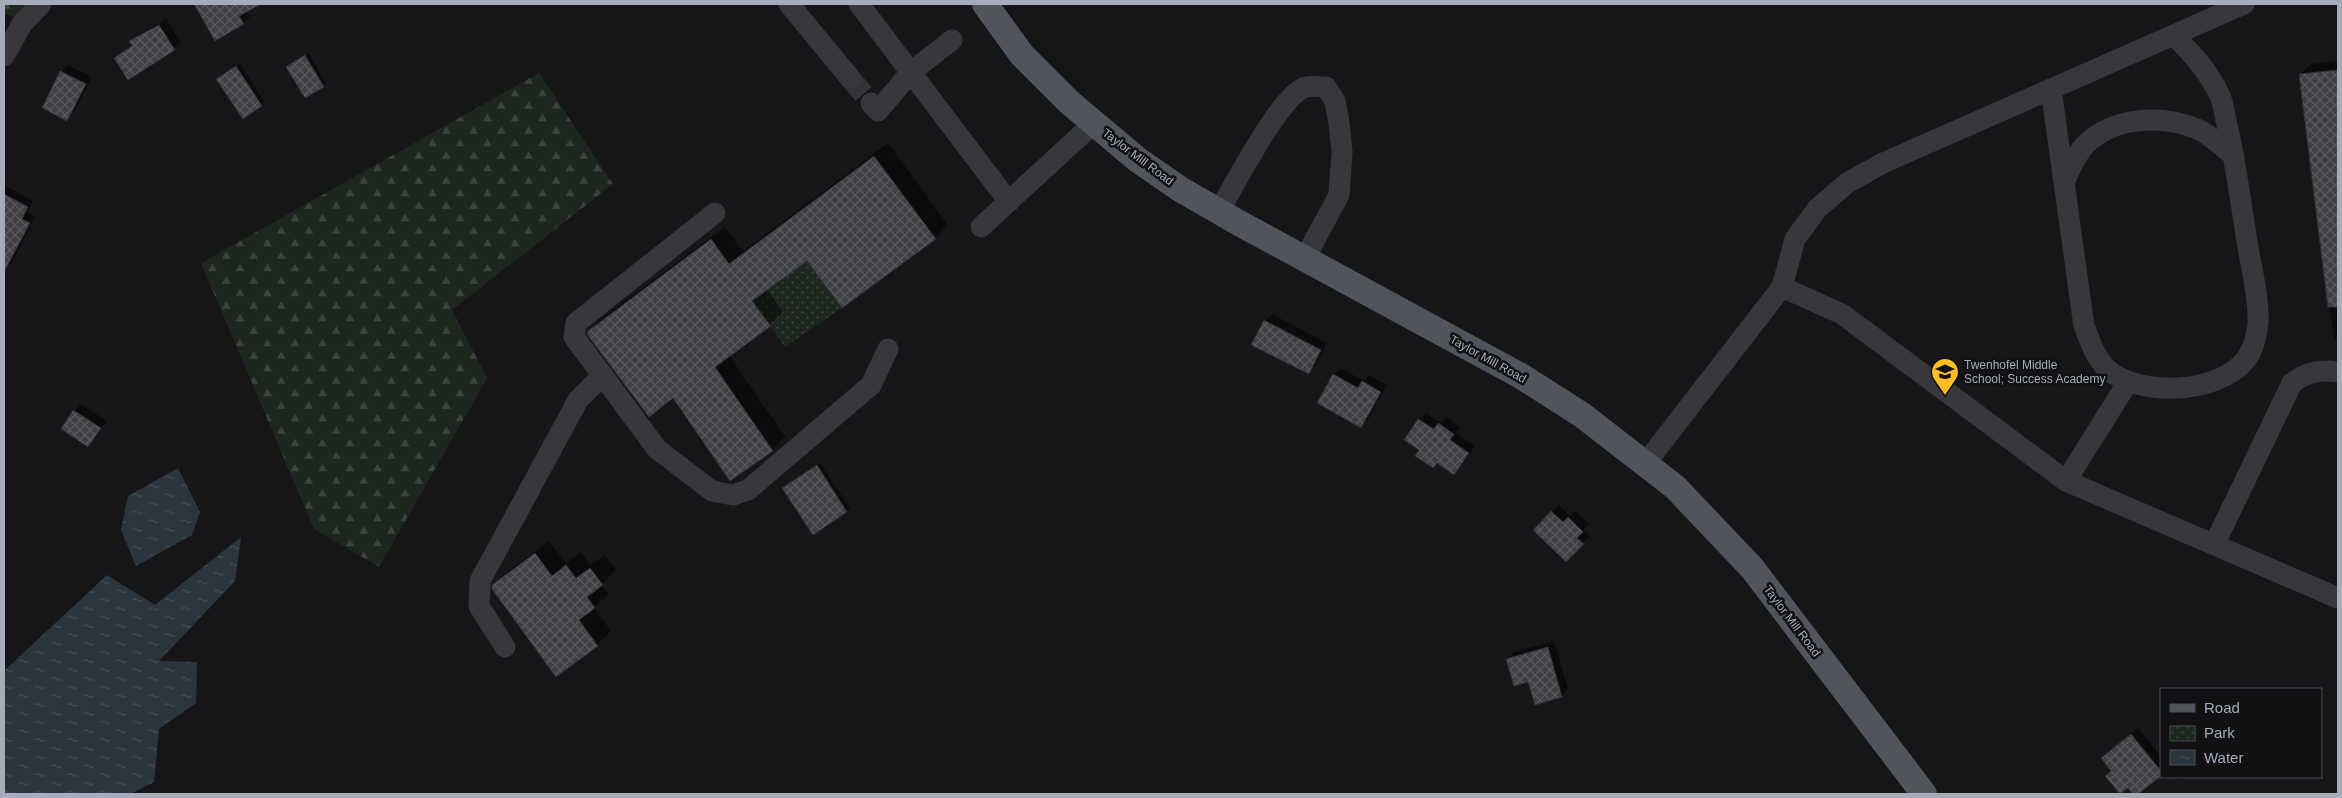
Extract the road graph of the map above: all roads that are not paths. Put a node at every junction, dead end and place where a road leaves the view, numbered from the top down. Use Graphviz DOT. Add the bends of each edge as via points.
graph roads {
  1 [pos="40,4"];
  2 [pos="789,4"];
  3 [pos="860,4"];
  4 [pos="985,4"];
  5 [pos="2244,4"];
  6 [pos="2174,36"];
  7 [pos="952,40"];
  8 [pos="4,56"];
  9 [pos="911,72"];
  10 [pos="850,78"];
  11 [pos="2051,88"];
  12 [pos="871,103"];
  13 [pos="1094,123"];
  14 [pos="2234,156"];
  15 [pos="2064,182"];
  16 [pos="1008,202"];
  17 [pos="1219,212"];
  18 [pos="715,213"];
  19 [pos="981,227"];
  20 [pos="1305,258"];
  21 [pos="1782,287"];
  22 [pos="888,349"];
  23 [pos="2338,372"];
  24 [pos="603,376"];
  25 [pos="2128,382"];
  26 [pos="1645,464"];
  27 [pos="2066,481"];
  28 [pos="2214,545"];
  29 [pos="2338,598"];
  30 [pos="505,647"];
  31 [pos="1924,794"];
  1 -- 8 [label="street" via="22,24"];
  2 -- 10 [label="street"];
  3 -- 9 [label="street"];
  4 -- 13 [label="main road, Taylor Mill Road" via="1022,55"];
  5 -- 6 [label="street"];
  6 -- 11 [label="street"];
  6 -- 14 [label="street" via="2200,61 2220,97"];
  7 -- 9 [label="street"];
  9 -- 12 [label="street" via="878,111"];
  9 -- 16 [label="street"];
  11 -- 15 [label="street"];
  11 -- 21 [label="street" via="1883,163 1847,183 1817,209 1795,240"];
  13 -- 16 [label="street"];
  13 -- 17 [label="main road, Taylor Mill Road" via="1138,160"];
  14 -- 15 [label="street" via="2199,129 2171,120 2140,120 2106,128 2084,146"];
  14 -- 25 [label="street" via="2256,299 2258,324 2252,350 2236,369 2201,386 2172,388"];
  15 -- 25 [label="street" via="2084,326 2092,348 2107,369"];
  16 -- 19 [label="street"];
  17 -- 20 [label="main road, Taylor Mill Road"];
  17 -- 20 [label="street" via="1261,139 1291,96 1305,87 1326,87 1335,101 1339,123 1342,152 1339,195"];
  18 -- 24 [label="street" via="576,323 574,337"];
  20 -- 26 [label="main road, Taylor Mill Road" via="1521,376 1582,415"];
  21 -- 26 [label="street"];
  21 -- 27 [label="street" via="1842,314"];
  22 -- 24 [label="street" via="871,386 748,490 733,495 712,491 657,449"];
  23 -- 28 [label="street" via="2316,371 2292,383"];
  24 -- 30 [label="street" via="578,400 480,581 479,606"];
  25 -- 27 [label="street"];
  26 -- 31 [label="main road, Taylor Mill Road" via="1676,488 1752,568"];
  27 -- 28 [label="street"];
  28 -- 29 [label="street"];
}
